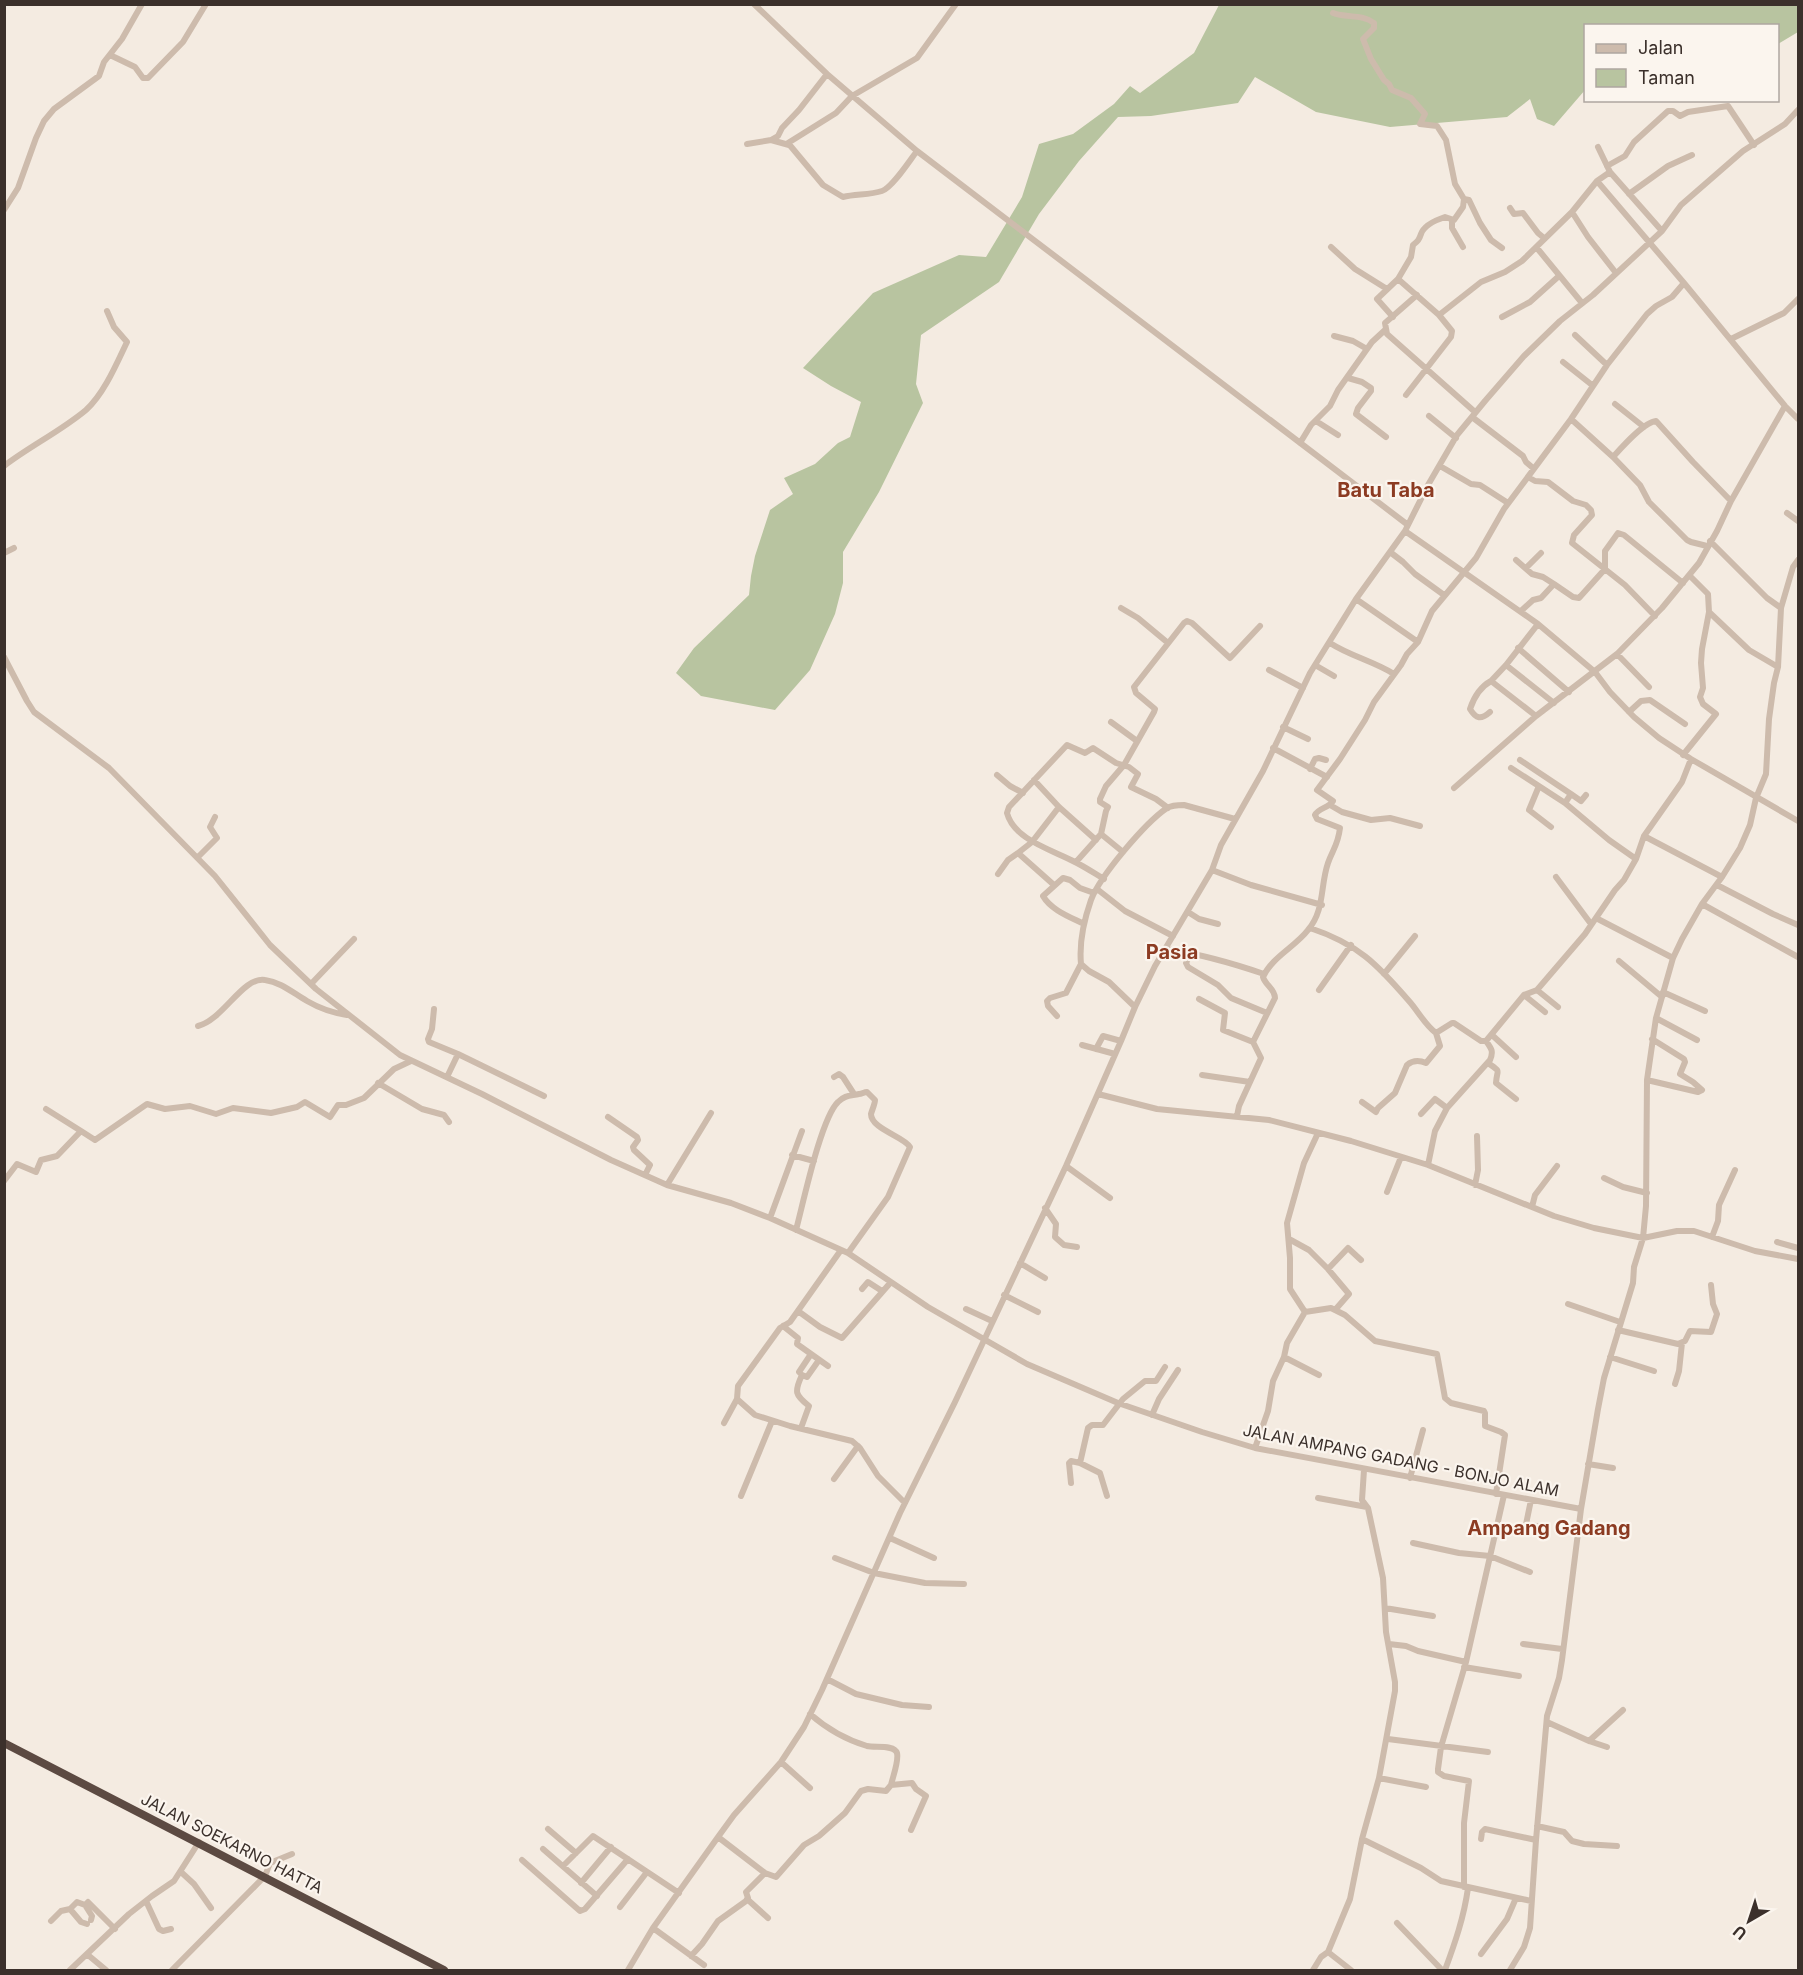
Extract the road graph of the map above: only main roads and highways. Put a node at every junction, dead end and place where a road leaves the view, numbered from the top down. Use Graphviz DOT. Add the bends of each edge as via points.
graph roads {
  1 [pos="4,1743"];
  2 [pos="444,1971"];
  1 -- 2 [label="highway, JALAN SOEKARNO HATTA"];
}
